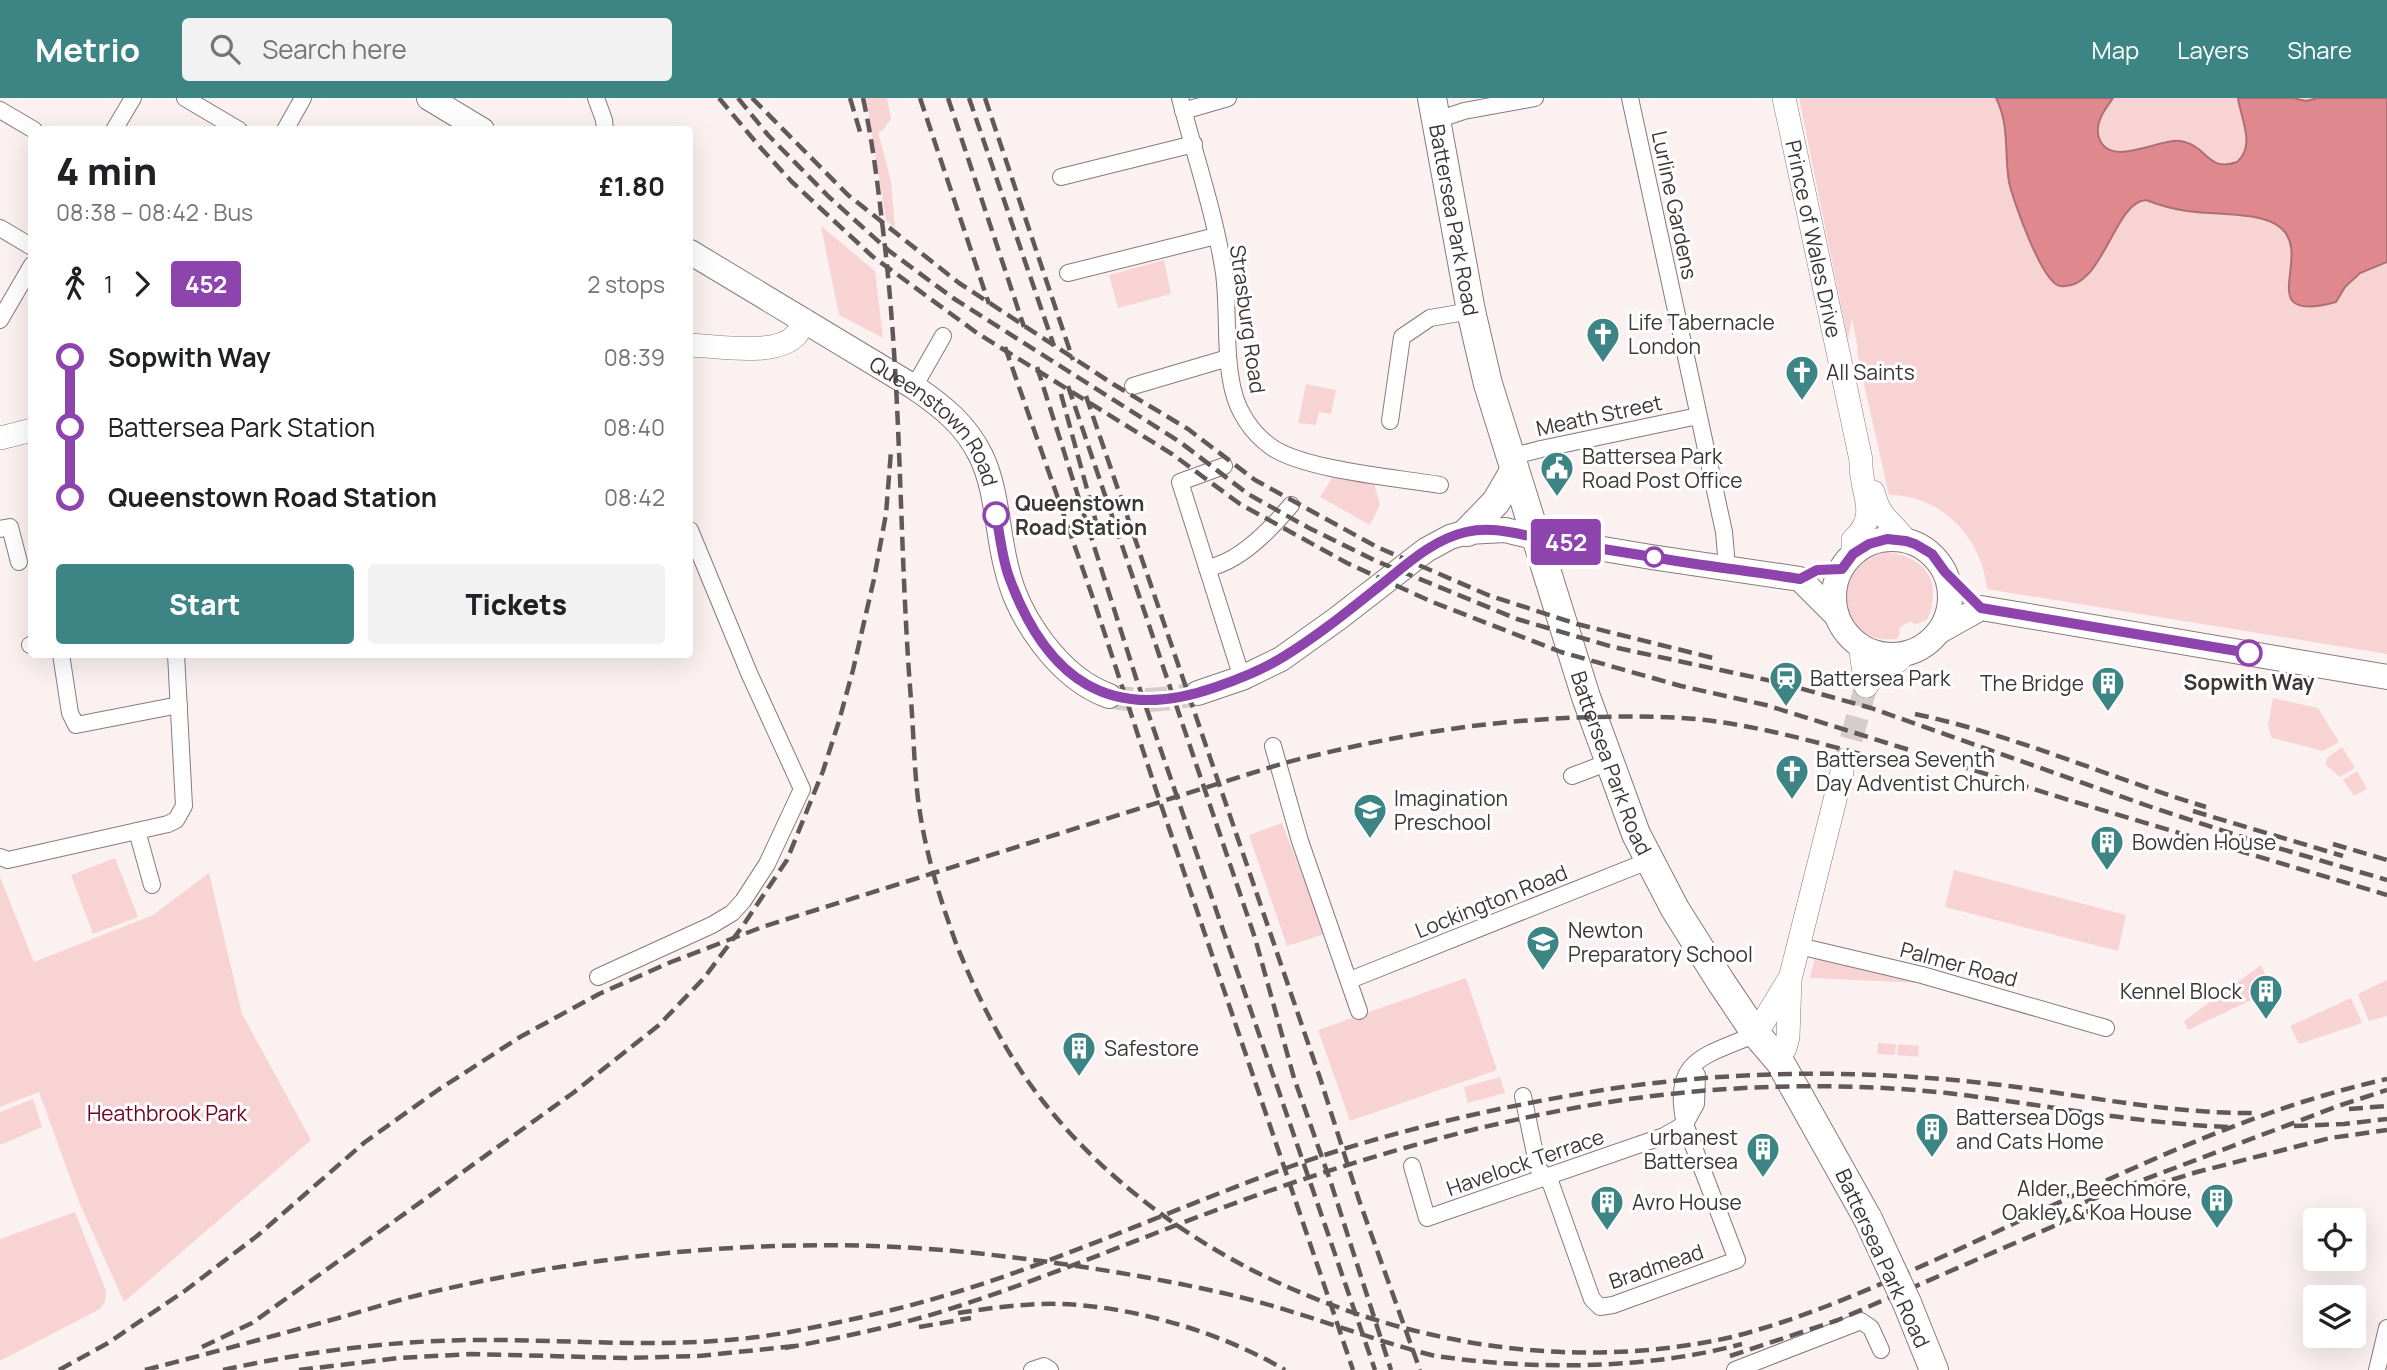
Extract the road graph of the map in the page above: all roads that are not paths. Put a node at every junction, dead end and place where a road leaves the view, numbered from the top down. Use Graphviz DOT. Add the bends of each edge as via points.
graph roads {
  1 [pos="133,98"];
  2 [pos="185,98"];
  3 [pos="303,98"];
  4 [pos="429,98"];
  5 [pos="596,98"];
  6 [pos="1226,98"];
  7 [pos="1535,98"];
  8 [pos="1630,98"];
  9 [pos="1784,98"];
  10 [pos="1182,104"];
  11 [pos="1434,109"];
  12 [pos="0,110"];
  13 [pos="28,126"];
  14 [pos="116,126"];
  15 [pos="232,126"];
  16 [pos="287,126"];
  17 [pos="475,126"];
  18 [pos="605,126"];
  19 [pos="1194,144"];
  20 [pos="1061,177"];
  21 [pos="0,228"];
  22 [pos="1216,236"];
  23 [pos="28,245"];
  24 [pos="693,254"];
  25 [pos="28,272"];
  26 [pos="1068,273"];
  27 [pos="1471,311"];
  28 [pos="0,320"];
  29 [pos="804,320"];
  30 [pos="943,336"];
  31 [pos="693,345"];
  32 [pos="1228,358"];
  33 [pos="1133,386"];
  34 [pos="914,387"];
  35 [pos="1698,416"];
  36 [pos="1390,421"];
  37 [pos="28,431"];
  38 [pos="0,438"];
  39 [pos="1861,460"];
  40 [pos="1512,464"];
  41 [pos="1224,467"];
  42 [pos="1440,485"];
  43 [pos="1291,505"];
  44 [pos="0,530"];
  45 [pos="1467,532"];
  46 [pos="693,537"];
  47 [pos="1538,538"];
  48 [pos="1906,541"];
  49 [pos="19,562"];
  50 [pos="1847,562"];
  51 [pos="1207,568"];
  52 [pos="1724,568"];
  53 [pos="1945,572"];
  54 [pos="1800,579"];
  55 [pos="1981,608"];
  56 [pos="1837,616"];
  57 [pos="1940,631"];
  58 [pos="1860,645"];
  59 [pos="1904,654"];
  60 [pos="62,658"];
  61 [pos="176,658"];
  62 [pos="2387,677"];
  63 [pos="1242,678"];
  64 [pos="1198,693"];
  65 [pos="1109,696"];
  66 [pos="179,705"];
  67 [pos="1273,746"];
  68 [pos="1609,762"];
  69 [pos="1842,772"];
  70 [pos="1572,776"];
  71 [pos="137,831"];
  72 [pos="0,857"];
  73 [pos="1648,861"];
  74 [pos="152,885"];
  75 [pos="1799,946"];
  76 [pos="598,977"];
  77 [pos="1790,979"];
  78 [pos="1350,980"];
  79 [pos="1359,1011"];
  80 [pos="2106,1028"];
  81 [pos="1756,1034"];
  82 [pos="1777,1057"];
  83 [pos="1523,1096"];
  84 [pos="1685,1124"];
  85 [pos="1412,1166"];
  86 [pos="1545,1178"];
  87 [pos="2385,1333"];
  88 [pos="1881,1350"];
  89 [pos="1735,1370"];
  90 [pos="1934,1370"];
  91 [pos="2377,1370"];
  1 -- 14 [label="street"];
  2 -- 15 [label="street"];
  3 -- 16 [label="street"];
  4 -- 17 [label="main road"];
  5 -- 18 [label="street"];
  6 -- 10 [label="street"];
  7 -- 11 [label="street" via="1464,111"];
  8 -- 35 [label="street, Lurline Gardens"];
  9 -- 39 [label="street, Prince of Wales Drive"];
  10 -- 19 [label="street, Strasburg Road"];
  11 -- 27 [label="highway, Battersea Park Road"];
  12 -- 13 [label="street"];
  19 -- 20 [label="street"];
  19 -- 22 [label="street, Strasburg Road"];
  21 -- 23 [label="street"];
  22 -- 26 [label="street"];
  22 -- 32 [label="street, Strasburg Road" via="1224,274"];
  24 -- 29 [label="main road, Queenstown Road"];
  25 -- 28 [label="street"];
  27 -- 36 [label="street" via="1430,318 1402,337"];
  27 -- 40 [label="highway, Battersea Park Road"];
  29 -- 31 [label="street" via="796,335 768,348"];
  29 -- 34 [label="main road, Queenstown Road"];
  30 -- 34 [label="street"];
  32 -- 33 [label="street"];
  32 -- 42 [label="street, Strasburg Road" via="1233,392 1245,420 1271,447 1321,465"];
  34 -- 65 [label="main road, Queenstown Road" via="961,425 982,457 1008,576 1029,622 1065,669"];
  35 -- 40 [label="street, Meath Street" via="1541,449"];
  35 -- 52 [label="street, Lurline Gardens" via="1724,532"];
  37 -- 38 [label="street"];
  39 -- 48 [label="street, Prince of Wales Drive" via="1882,517"];
  39 -- 50 [label="street, Prince of Wales Drive" via="1867,521 1853,540"];
  40 -- 45 [label="highway" via="1496,502"];
  40 -- 47 [label="highway, Battersea Park Road"];
  41 -- 51 [label="street" via="1180,482"];
  43 -- 51 [label="street" via="1270,530 1220,566"];
  44 -- 49 [label="street" via="10,527"];
  45 -- 47 [label="main road" via="1505,530"];
  45 -- 63 [label="main road" via="1426,550 1300,646"];
  46 -- 76 [label="street" via="802,789 767,864 732,913"];
  47 -- 52 [label="main road"];
  47 -- 68 [label="highway, Battersea Park Road" via="1556,607"];
  48 -- 50 [label="main road" via="1869,544"];
  48 -- 53 [label="main road" via="1932,554"];
  50 -- 54 [label="main road"];
  50 -- 56 [label="main road" via="1835,587"];
  51 -- 63 [label="street"];
  52 -- 54 [label="main road"];
  53 -- 55 [label="main road"];
  53 -- 57 [label="main road" via="1950,600"];
  54 -- 56 [label="main road"];
  55 -- 57 [label="main road"];
  55 -- 62 [label="main road"];
  56 -- 58 [label="main road"];
  57 -- 59 [label="main road" via="1925,645"];
  58 -- 59 [label="main road" via="1886,655"];
  58 -- 59 [label="street" via="1866,686 1882,666"];
  60 -- 66 [label="street" via="76,725"];
  61 -- 66 [label="street"];
  63 -- 64 [label="main road"];
  66 -- 71 [label="street" via="184,806 176,820"];
  67 -- 78 [label="street" via="1300,841"];
  68 -- 70 [label="street"];
  68 -- 73 [label="highway, Battersea Park Road"];
  69 -- 75 [label="street"];
  71 -- 72 [label="street" via="8,860"];
  71 -- 74 [label="street"];
  73 -- 78 [label="street, Lockington Road"];
  73 -- 81 [label="highway, Battersea Park Road"];
  75 -- 77 [label="street"];
  75 -- 80 [label="street, Palmer Road" via="1922,975"];
  77 -- 81 [label="street"];
  77 -- 82 [label="street" via="1788,1037"];
  78 -- 79 [label="street"];
  81 -- 82 [label="highway, Battersea Park Road"];
  81 -- 84 [label="street" via="1695,1061 1684,1075 1681,1105"];
  82 -- 90 [label="highway, Battersea Park Road, bridge" via="1868,1219"];
  83 -- 86 [label="street" via="1538,1168"];
  84 -- 86 [label="street, Havelock Terrace" via="1664,1136"];
  84 -- 86 [label="street, Bradmead" via="1737,1260 1600,1307 1592,1299"];
  85 -- 86 [label="street, Havelock Terrace" via="1427,1218"];
  87 -- 91 [label="street"];
  88 -- 89 [label="street" via="1871,1328 1861,1321"];
}
